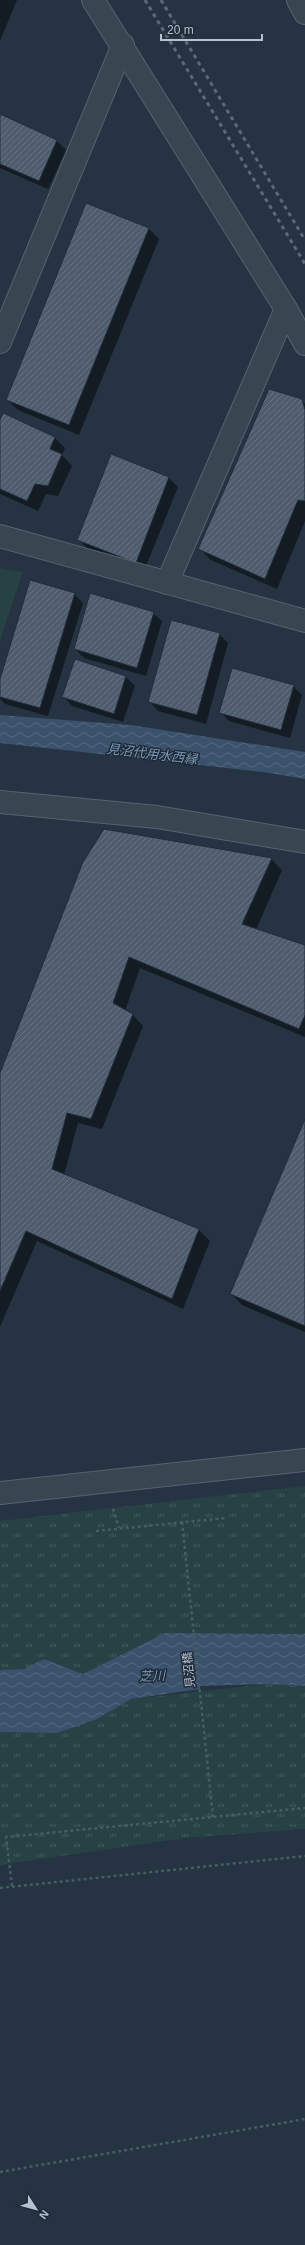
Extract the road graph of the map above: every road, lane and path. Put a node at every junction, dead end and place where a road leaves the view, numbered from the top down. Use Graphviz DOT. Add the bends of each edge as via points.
graph roads {
  1 [pos="93,0"];
  2 [pos="298,0"];
  3 [pos="305,13"];
  4 [pos="123,45"];
  5 [pos="286,309"];
  6 [pos="0,342"];
  7 [pos="305,344"];
  8 [pos="0,536"];
  9 [pos="167,583"];
  10 [pos="305,621"];
  11 [pos="0,802"];
  12 [pos="305,842"];
  13 [pos="305,1460"];
  14 [pos="0,1493"];
  15 [pos="226,1518"];
  16 [pos="182,1522"];
  17 [pos="96,1531"];
  18 [pos="305,1808"];
  19 [pos="213,1817"];
  20 [pos="305,1856"];
  21 [pos="12,1886"];
  22 [pos="0,1888"];
  23 [pos="305,2119"];
  24 [pos="0,2172"];
  1 -- 4 [label="street"];
  2 -- 3 [label="street"];
  4 -- 5 [label="street"];
  4 -- 6 [label="street"];
  5 -- 7 [label="street"];
  5 -- 9 [label="street"];
  8 -- 9 [label="street"];
  9 -- 10 [label="street"];
  11 -- 12 [label="street" via="157,817"];
  13 -- 14 [label="street"];
  15 -- 16 [label="path"];
  16 -- 17 [label="path"];
  16 -- 19 [label="path, 見沼橋"];
  18 -- 19 [label="path"];
  19 -- 21 [label="path" via="6,1837"];
  20 -- 21 [label="path"];
  21 -- 22 [label="path"];
  23 -- 24 [label="path"];
}
